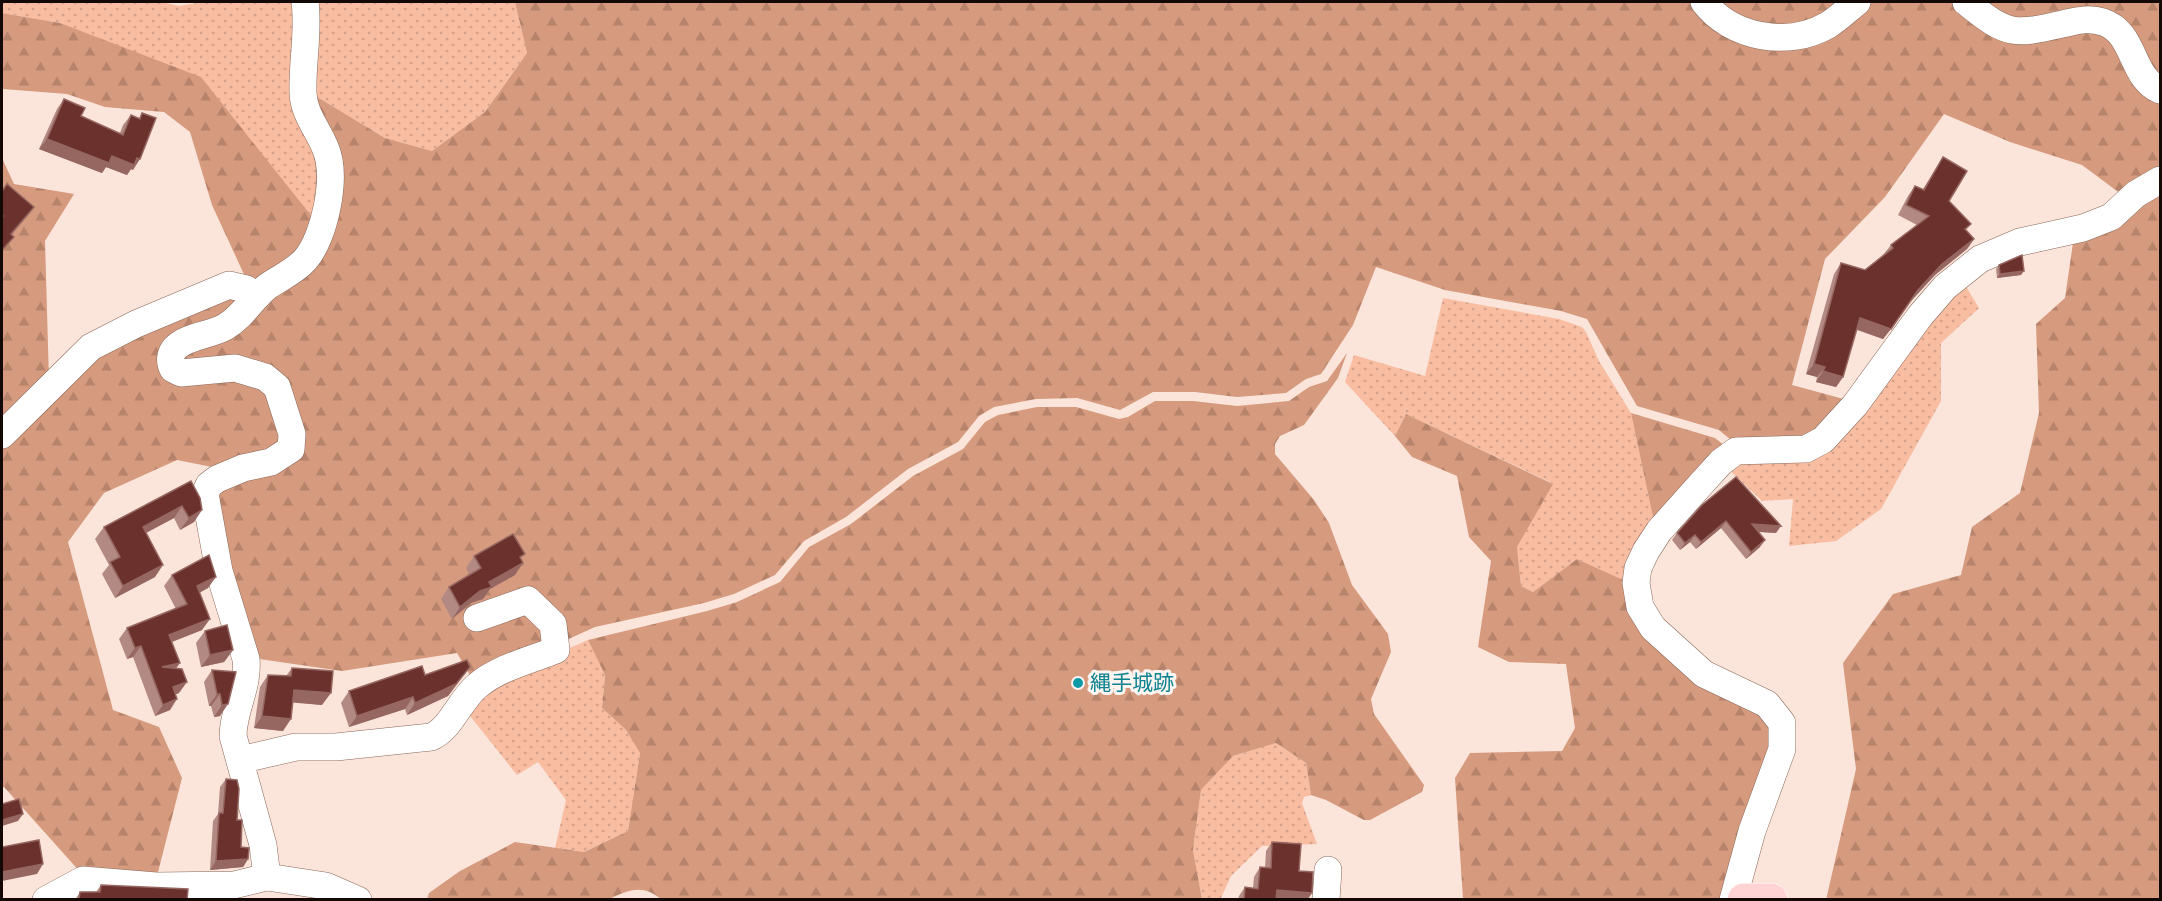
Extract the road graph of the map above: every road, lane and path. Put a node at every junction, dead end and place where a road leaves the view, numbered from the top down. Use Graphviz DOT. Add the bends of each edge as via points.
graph roads {
  1 [pos="305,2"];
  2 [pos="1704,2"];
  3 [pos="1857,2"];
  4 [pos="1966,2"];
  5 [pos="2160,90"];
  6 [pos="2160,180"];
  7 [pos="257,296"];
  8 [pos="2,435"];
  9 [pos="477,618"];
  10 [pos="240,760"];
  11 [pos="1328,870"];
  12 [pos="267,877"];
  13 [pos="46,900"];
  14 [pos="358,900"];
  15 [pos="1326,900"];
  16 [pos="1733,900"];
  17 [pos="1744,900"];
  18 [pos="1771,900"];
  1 -- 7 [label="street" via="303,93 306,112 326,148 329,189 320,234 311,253"];
  2 -- 3 [label="street" via="1730,24 1774,38 1813,32"];
  4 -- 5 [label="street" via="1989,21 2010,31 2025,32 2088,19 2113,26 2122,33 2143,78"];
  6 -- 16 [label="street" via="2136,194 2111,217 2009,246 1980,259 1926,308 1855,405 1823,440 1806,449 1736,451 1701,484 1646,551 1635,583 1640,607 1653,628 1704,674 1767,704 1778,716 1784,732 1782,749 1752,831"];
  7 -- 8 [label="street" via="229,285 91,347"];
  7 -- 10 [label="street" via="250,307 225,327 178,346 170,362 181,373 235,368 265,377 277,387 293,439 291,449 280,459 217,479 205,494 219,571 246,659 247,670 233,725"];
  9 -- 10 [label="street" via="528,600 553,624 556,650 483,681 464,699 439,734 431,737 296,747"];
  10 -- 12 [label="street" via="264,845"];
  11 -- 15 [label="street"];
  12 -- 13 [label="street" via="234,885 156,886 83,880"];
  12 -- 14 [label="street" via="326,885"];
  17 -- 18 [label="main road"];
}
